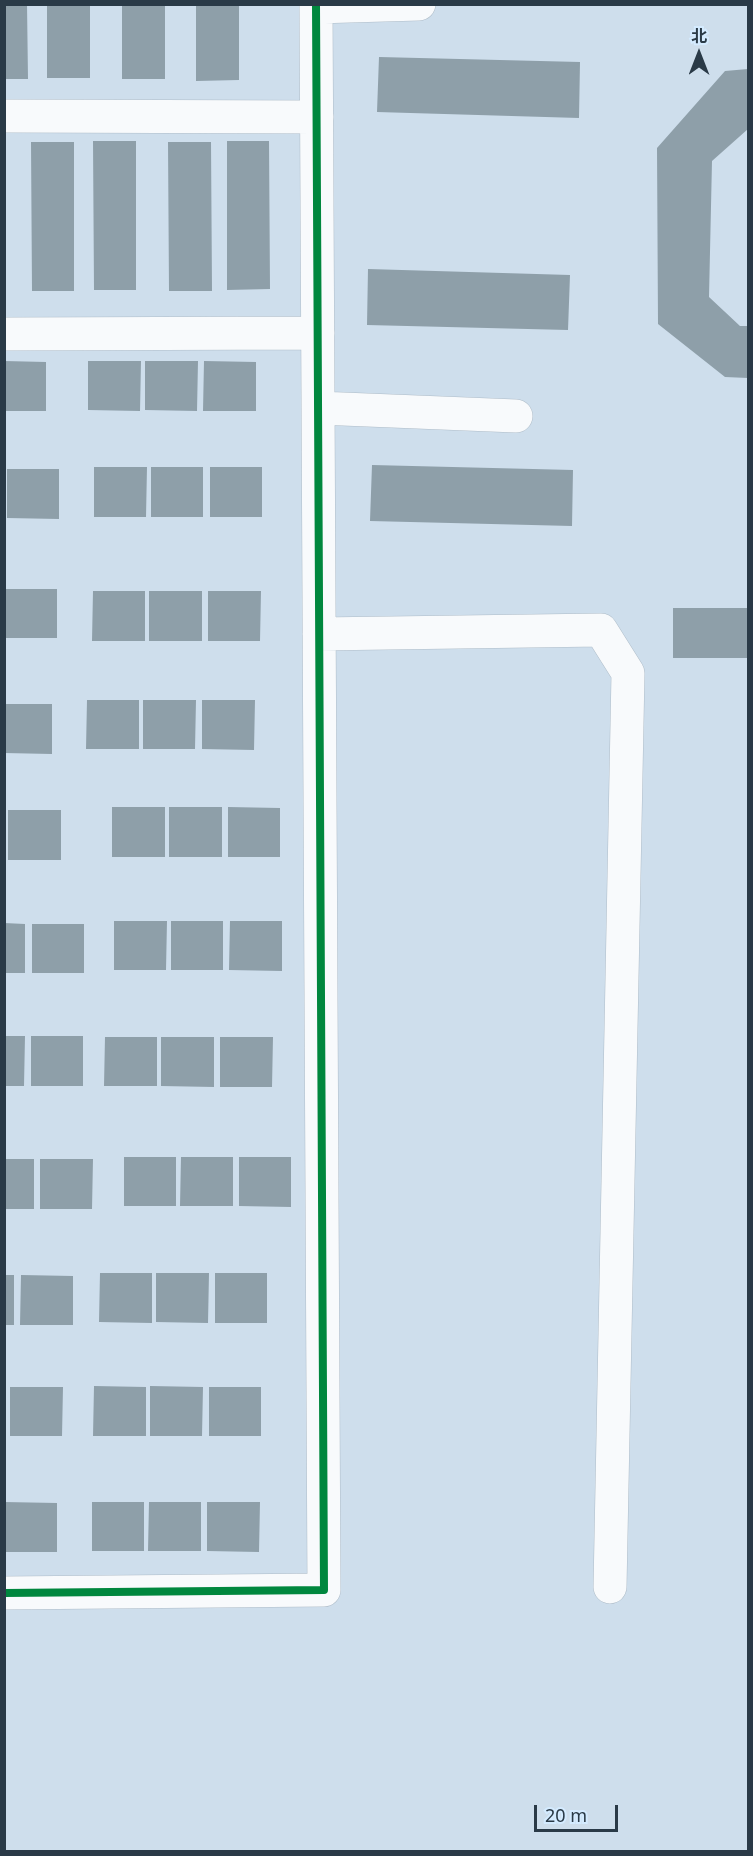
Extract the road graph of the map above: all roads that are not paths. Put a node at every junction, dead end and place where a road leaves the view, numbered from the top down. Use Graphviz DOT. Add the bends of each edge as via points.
graph roads {
  1 [pos="419,4"];
  2 [pos="316,6"];
  3 [pos="4,116"];
  4 [pos="317,117"];
  5 [pos="318,333"];
  6 [pos="4,334"];
  7 [pos="318,408"];
  8 [pos="516,416"];
  9 [pos="319,634"];
  10 [pos="610,1587"];
  11 [pos="4,1593"];
  1 -- 2 [label="street"];
  2 -- 4 [label="street"];
  3 -- 4 [label="street"];
  4 -- 5 [label="street"];
  5 -- 6 [label="street"];
  5 -- 7 [label="street"];
  7 -- 8 [label="street"];
  7 -- 9 [label="street"];
  9 -- 10 [label="street" via="601,630 628,673"];
  9 -- 11 [label="street" via="324,1590"];
}
